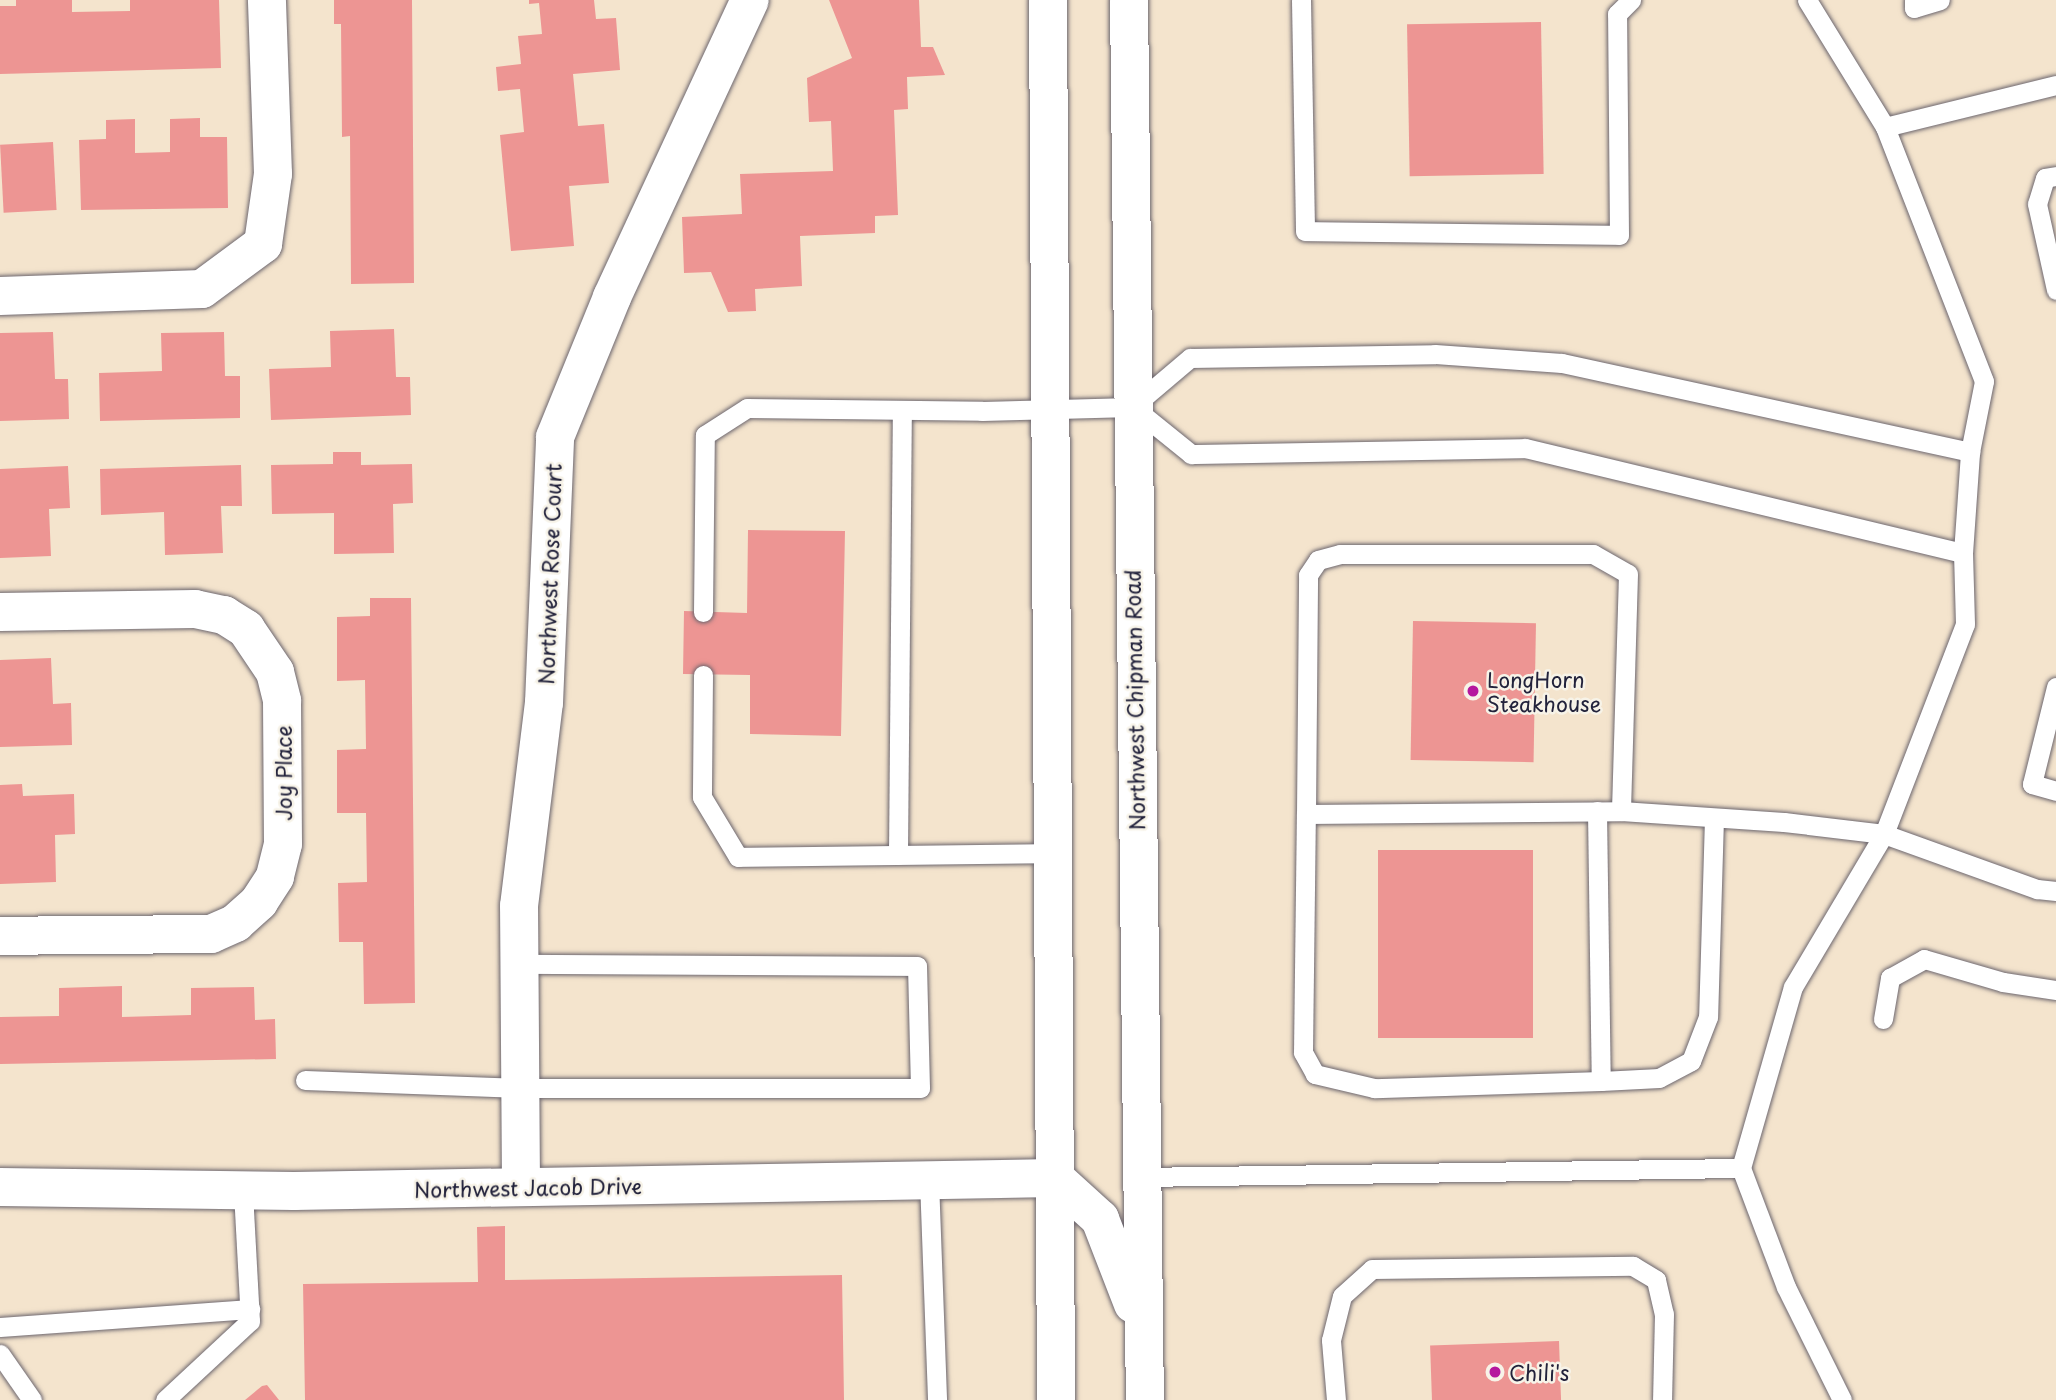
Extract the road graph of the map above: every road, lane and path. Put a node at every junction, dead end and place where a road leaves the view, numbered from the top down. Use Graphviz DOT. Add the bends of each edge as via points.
graph roads {
  1 [pos="267,0"];
  2 [pos="750,0"];
  3 [pos="1048,0"];
  4 [pos="1129,0"];
  5 [pos="1301,0"];
  6 [pos="1631,0"];
  7 [pos="1807,0"];
  8 [pos="1914,0"];
  9 [pos="1940,0"];
  10 [pos="2056,85"];
  11 [pos="1885,127"];
  12 [pos="2056,176"];
  13 [pos="2056,290"];
  14 [pos="0,296"];
  15 [pos="1132,407"];
  16 [pos="1051,409"];
  17 [pos="902,410"];
  18 [pos="1970,452"];
  19 [pos="1963,553"];
  20 [pos="0,612"];
  21 [pos="703,612"];
  22 [pos="703,675"];
  23 [pos="2056,687"];
  24 [pos="2056,791"];
  25 [pos="1597,811"];
  26 [pos="1621,811"];
  27 [pos="1307,814"];
  28 [pos="1714,818"];
  29 [pos="1884,834"];
  30 [pos="1053,853"];
  31 [pos="898,855"];
  32 [pos="2056,891"];
  33 [pos="0,936"];
  34 [pos="519,964"];
  35 [pos="2056,990"];
  36 [pos="1883,1019"];
  37 [pos="305,1080"];
  38 [pos="1601,1081"];
  39 [pos="521,1088"];
  40 [pos="1741,1168"];
  41 [pos="1139,1177"];
  42 [pos="1055,1178"];
  43 [pos="929,1180"];
  44 [pos="0,1187"];
  45 [pos="521,1187"];
  46 [pos="243,1190"];
  47 [pos="250,1309"];
  48 [pos="0,1327"];
  49 [pos="1143,1329"];
  50 [pos="0,1354"];
  51 [pos="33,1400"];
  52 [pos="166,1400"];
  53 [pos="937,1400"];
  54 [pos="1056,1400"];
  55 [pos="1145,1400"];
  56 [pos="1336,1400"];
  57 [pos="1662,1400"];
  58 [pos="1842,1400"];
  1 -- 14 [label="street" via="273,174 263,244 202,289"];
  2 -- 34 [label="street, Northwest Rose Court" via="612,296 555,438 544,703 519,906"];
  3 -- 16 [label="street"];
  4 -- 15 [label="street, Northwest Chipman Road"];
  5 -- 6 [label="lane" via="1305,231 1605,234 1619,234 1618,14"];
  7 -- 11 [label="lane"];
  8 -- 9 [label="lane" via="1914,8"];
  10 -- 11 [label="lane"];
  11 -- 18 [label="lane" via="1984,382"];
  12 -- 13 [label="lane" via="2045,178 2037,204"];
  15 -- 16 [label="lane"];
  15 -- 18 [label="lane" via="1190,358 1435,354 1562,363"];
  15 -- 19 [label="lane" via="1191,454 1525,449"];
  15 -- 41 [label="street, Northwest Chipman Road"];
  16 -- 17 [label="lane"];
  16 -- 30 [label="street"];
  17 -- 21 [label="lane" via="747,408 705,435"];
  17 -- 31 [label="lane"];
  18 -- 19 [label="lane"];
  19 -- 29 [label="lane" via="1965,624"];
  20 -- 33 [label="street, Joy Place" via="195,609 223,615 246,629 275,672 282,701 283,844 275,877 259,902 236,923 211,934"];
  22 -- 31 [label="lane" via="702,797 738,857"];
  23 -- 24 [label="lane" via="2032,784"];
  25 -- 26 [label="lane"];
  25 -- 27 [label="lane"];
  25 -- 38 [label="lane"];
  26 -- 27 [label="lane" via="1628,574 1593,554 1340,554 1318,560 1308,575"];
  26 -- 28 [label="lane"];
  27 -- 38 [label="lane" via="1303,1052 1315,1074 1374,1088"];
  28 -- 29 [label="lane"];
  28 -- 38 [label="lane" via="1708,1017 1691,1061 1659,1078"];
  29 -- 32 [label="lane" via="2037,889"];
  29 -- 40 [label="lane" via="1793,987"];
  30 -- 31 [label="lane"];
  30 -- 42 [label="street"];
  34 -- 39 [label="street, Northwest Rose Court"];
  34 -- 39 [label="lane" via="917,966 920,1088"];
  35 -- 36 [label="lane" via="2003,982 1924,959 1890,978"];
  37 -- 39 [label="lane"];
  39 -- 45 [label="street, Northwest Rose Court"];
  40 -- 41 [label="lane"];
  40 -- 58 [label="lane" via="1786,1287"];
  41 -- 49 [label="street, Northwest Chipman Road"];
  42 -- 43 [label="street, Northwest Jacob Drive"];
  42 -- 49 [label="street" via="1100,1219"];
  42 -- 54 [label="street"];
  43 -- 45 [label="street, Northwest Jacob Drive"];
  43 -- 53 [label="lane"];
  44 -- 46 [label="street, Northwest Jacob Drive"];
  45 -- 46 [label="street, Northwest Jacob Drive"];
  46 -- 47 [label="lane"];
  47 -- 48 [label="lane"];
  47 -- 52 [label="lane" via="250,1321"];
  49 -- 55 [label="street, Northwest Chipman Road"];
  50 -- 51 [label="lane"];
  56 -- 57 [label="lane" via="1331,1340 1342,1296 1372,1269 1633,1266 1656,1280 1664,1314"];
}
